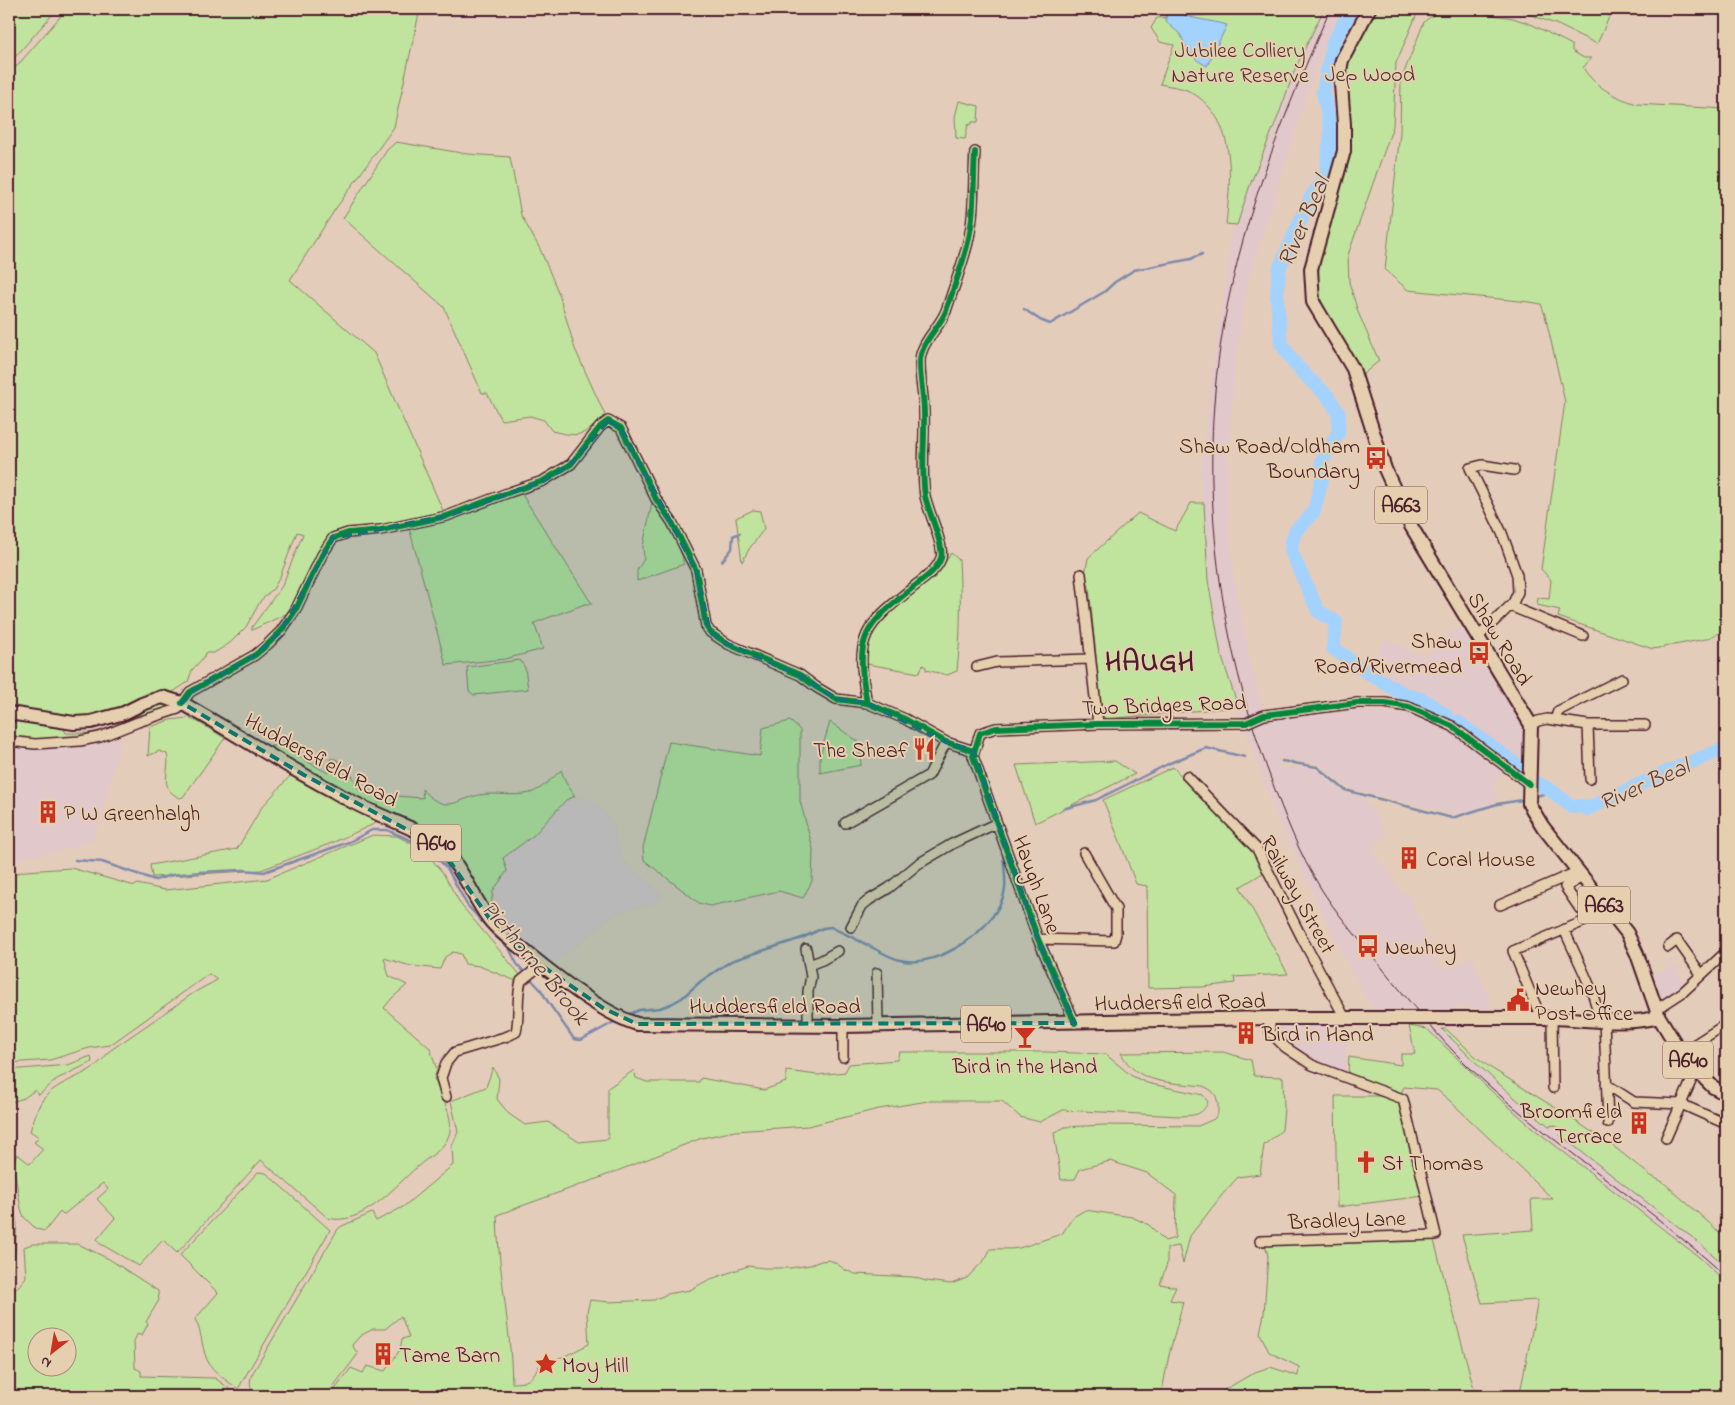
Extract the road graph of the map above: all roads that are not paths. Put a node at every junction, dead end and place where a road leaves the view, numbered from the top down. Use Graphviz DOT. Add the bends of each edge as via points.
graph roads {
  1 [pos="1369,9"];
  2 [pos="974,152"];
  3 [pos="1514,470"];
  4 [pos="1081,574"];
  5 [pos="1510,606"];
  6 [pos="1583,636"];
  7 [pos="1478,637"];
  8 [pos="1090,659"];
  9 [pos="976,667"];
  10 [pos="1622,679"];
  11 [pos="182,703"];
  12 [pos="867,703"];
  13 [pos="9,713"];
  14 [pos="1555,720"];
  15 [pos="1098,724"];
  16 [pos="1588,725"];
  17 [pos="1531,726"];
  18 [pos="1645,726"];
  19 [pos="9,741"];
  20 [pos="946,742"];
  21 [pos="974,753"];
  22 [pos="1187,776"];
  23 [pos="1590,779"];
  24 [pos="1529,784"];
  25 [pos="845,823"];
  26 [pos="997,823"];
  27 [pos="1084,853"];
  28 [pos="1580,874"];
  29 [pos="1600,900"];
  30 [pos="1500,904"];
  31 [pos="1608,911"];
  32 [pos="851,927"];
  33 [pos="1564,929"];
  34 [pos="1038,939"];
  35 [pos="1668,947"];
  36 [pos="806,949"];
  37 [pos="838,951"];
  38 [pos="1726,952"];
  39 [pos="809,965"];
  40 [pos="538,967"];
  41 [pos="877,973"];
  42 [pos="1701,974"];
  43 [pos="1658,1013"];
  44 [pos="1270,1018"];
  45 [pos="1345,1018"];
  46 [pos="1546,1018"];
  47 [pos="1602,1020"];
  48 [pos="1075,1023"];
  49 [pos="1726,1024"];
  50 [pos="808,1026"];
  51 [pos="843,1026"];
  52 [pos="878,1026"];
  53 [pos="1682,1053"];
  54 [pos="843,1057"];
  55 [pos="1696,1070"];
  56 [pos="1606,1084"];
  57 [pos="1553,1088"];
  58 [pos="1726,1094"];
  59 [pos="446,1097"];
  60 [pos="1681,1104"];
  61 [pos="1608,1123"];
  62 [pos="1726,1124"];
  63 [pos="1666,1138"];
  64 [pos="1260,1241"];
  1 -- 7 [label="main road, Shaw Road / A663" via="1342,60 1344,151 1311,268 1313,302 1353,369 1385,469 1407,518"];
  2 -- 12 [label="street" via="968,242 943,318 924,347 919,362 924,413 925,495 942,555 930,574 869,628 862,654"];
  3 -- 5 [label="street" via="1482,465 1470,468 1502,533 1517,575 1518,592"];
  4 -- 8 [label="street"];
  5 -- 6 [label="street"];
  5 -- 7 [label="street"];
  7 -- 17 [label="main road, Shaw Road / A663"];
  8 -- 9 [label="street" via="997,662"];
  8 -- 15 [label="street"];
  10 -- 14 [label="street" via="1558,711"];
  11 -- 12 [label="street" via="190,692 255,655 281,632 333,538 447,516 543,481 571,464 608,421 621,428 696,570 706,626 710,632 728,644 800,675 836,699"];
  11 -- 13 [label="main road, Huddersfield Road / A640" via="162,697 124,713 74,723"];
  11 -- 19 [label="street" via="178,709 100,737 35,744"];
  11 -- 40 [label="main road, Huddersfield Road / A640" via="304,775 422,834 440,847 452,859 491,921"];
  12 -- 20 [label="street"];
  14 -- 16 [label="street"];
  14 -- 17 [label="street" via="1538,721"];
  15 -- 21 [label="street, Two Bridges Road" via="996,728 980,732"];
  15 -- 24 [label="street, Two Bridges Road, bridge" via="1246,723 1264,715 1357,703 1385,703 1409,707 1452,726"];
  16 -- 18 [label="street"];
  16 -- 23 [label="street"];
  17 -- 24 [label="main road, A663"];
  20 -- 21 [label="street"];
  20 -- 25 [label="street" via="929,775"];
  21 -- 26 [label="street, Haugh Lane"];
  22 -- 45 [label="street, Railway Street" via="1257,849"];
  24 -- 28 [label="main road, A663" via="1529,804 1537,820"];
  26 -- 32 [label="street" via="918,864 862,906"];
  26 -- 34 [label="street, Haugh Lane"];
  27 -- 34 [label="street" via="1116,908 1114,941"];
  28 -- 29 [label="main road, A663"];
  28 -- 29 [label="street" via="1565,887 1580,909"];
  28 -- 30 [label="street"];
  29 -- 31 [label="main road, A663"];
  31 -- 33 [label="street"];
  31 -- 43 [label="main road, A663" via="1627,932"];
  33 -- 46 [label="street" via="1514,951"];
  33 -- 47 [label="street"];
  34 -- 48 [label="street, Haugh Lane"];
  35 -- 42 [label="street" via="1678,940"];
  36 -- 39 [label="street"];
  37 -- 39 [label="street"];
  38 -- 42 [label="street"];
  39 -- 50 [label="street"];
  40 -- 50 [label="main road, Huddersfield Road / A640" via="603,1008 636,1024"];
  40 -- 59 [label="street" via="521,982 516,1032 455,1052 446,1063 441,1078"];
  41 -- 52 [label="street"];
  42 -- 43 [label="street"];
  43 -- 47 [label="main road, Huddersfield Road / A640" via="1650,1019"];
  43 -- 53 [label="main road, A640"];
  44 -- 45 [label="main road, Huddersfield Road / A640"];
  44 -- 48 [label="main road, Huddersfield Road / A640"];
  44 -- 64 [label="street, Bradley Lane" via="1270,1032 1312,1065 1402,1100 1436,1235"];
  45 -- 46 [label="main road, Huddersfield Road / A640, bridge"];
  46 -- 47 [label="main road, Huddersfield Road / A640"];
  46 -- 57 [label="street"];
  47 -- 56 [label="street"];
  48 -- 52 [label="main road, Huddersfield Road / A640"];
  49 -- 53 [label="street"];
  50 -- 51 [label="main road, Huddersfield Road / A640"];
  51 -- 52 [label="main road, Huddersfield Road / A640"];
  51 -- 54 [label="street"];
  53 -- 55 [label="main road, A640"];
  55 -- 58 [label="main road, A640" via="1713,1087"];
  55 -- 60 [label="street"];
  56 -- 60 [label="street" via="1634,1102"];
  56 -- 61 [label="street"];
  60 -- 62 [label="street"];
  60 -- 63 [label="street"];
}
